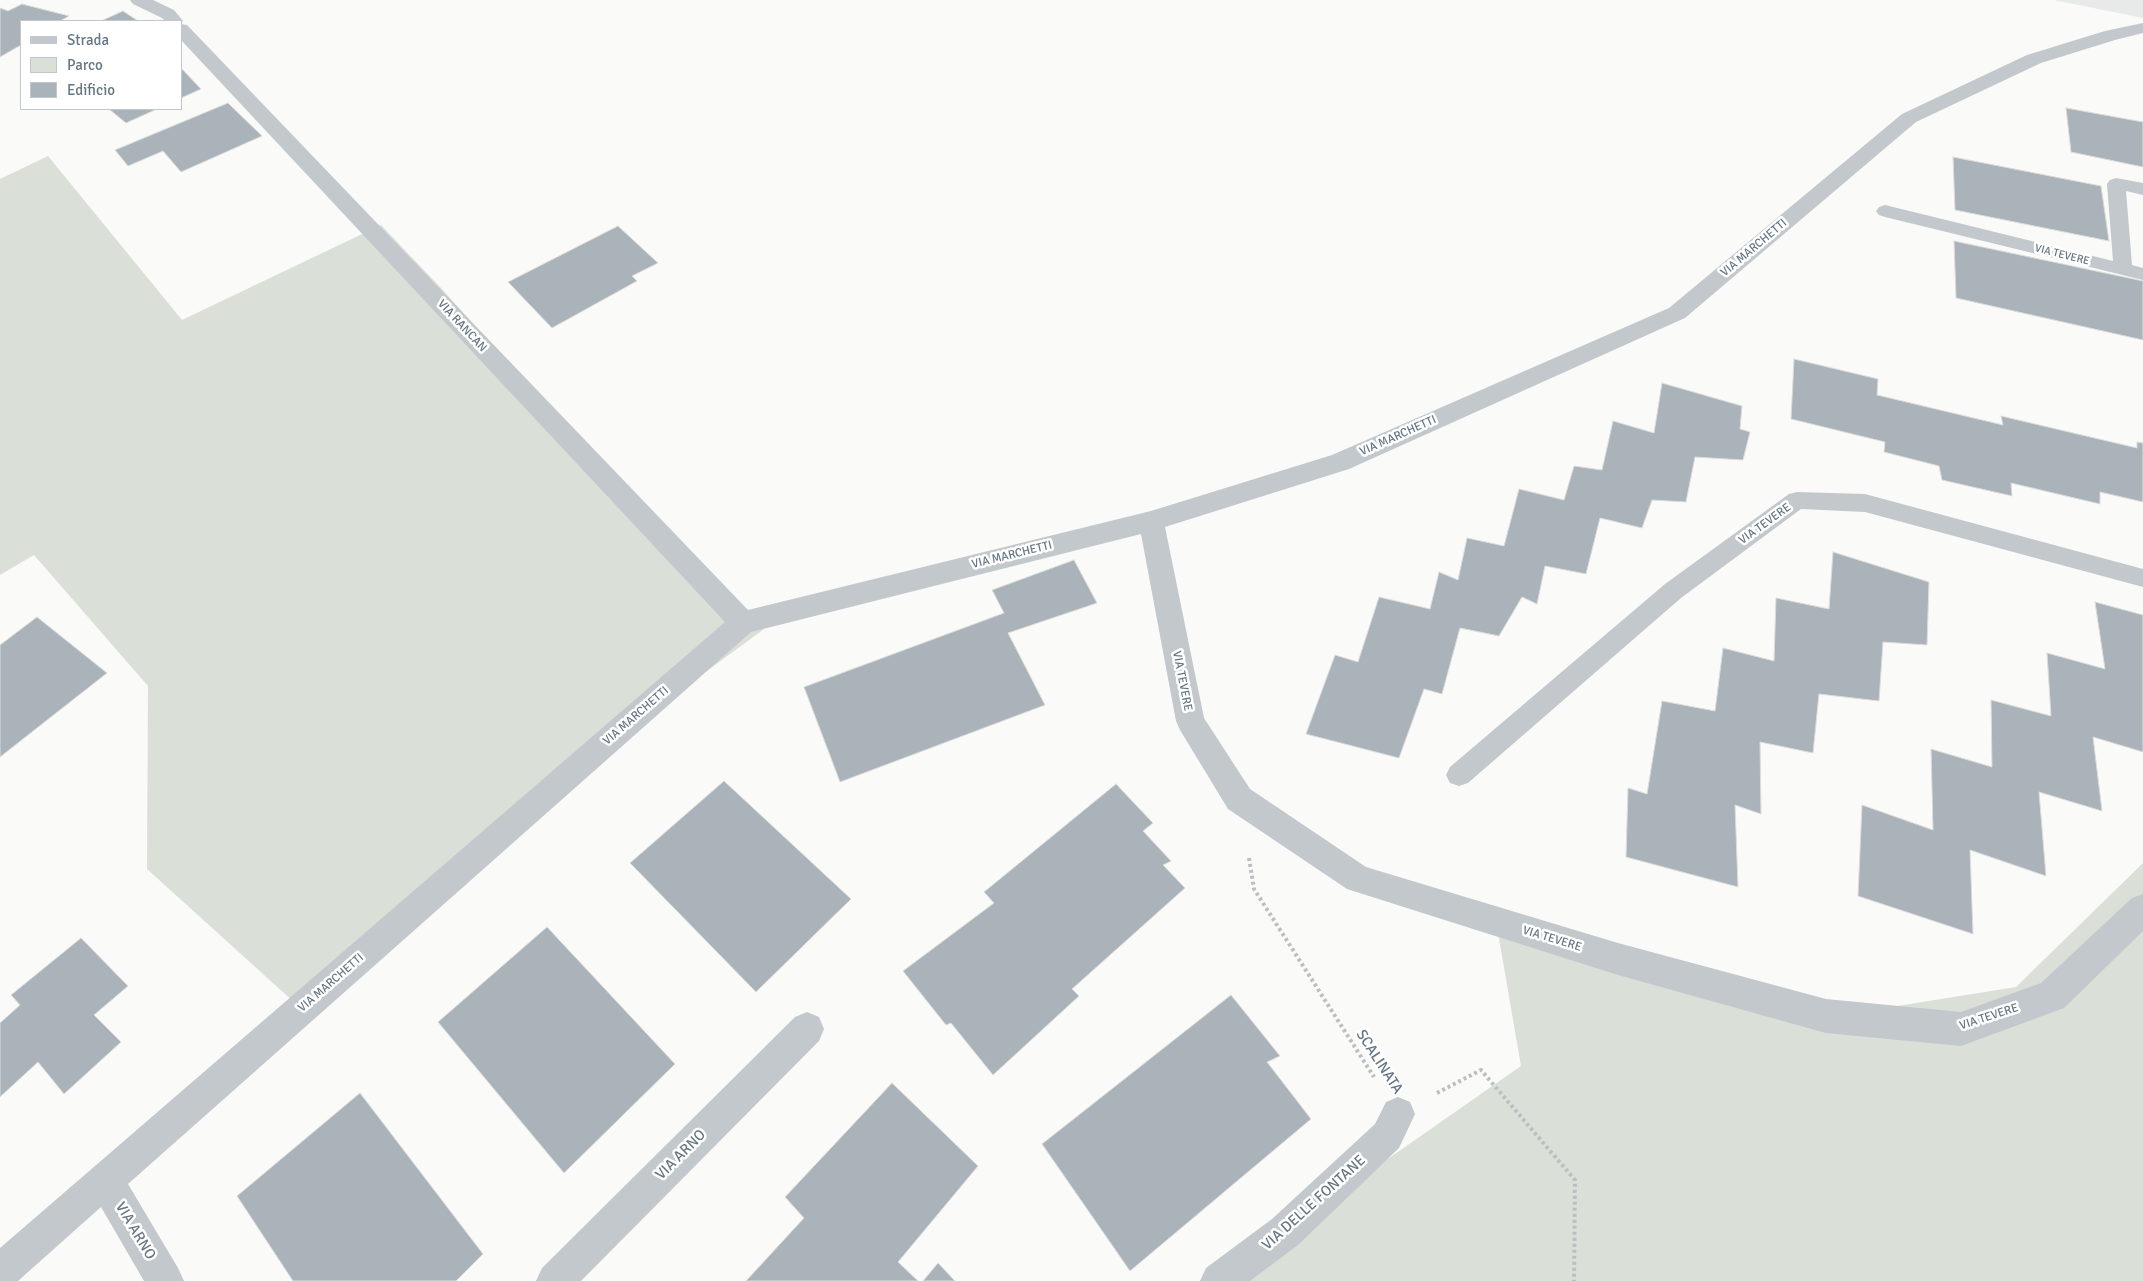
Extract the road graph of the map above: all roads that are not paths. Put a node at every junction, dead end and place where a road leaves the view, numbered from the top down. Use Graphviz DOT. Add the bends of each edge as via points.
graph roads {
  1 [pos="139,0"];
  2 [pos="173,20"];
  3 [pos="2143,28"];
  4 [pos="182,30"];
  5 [pos="2143,189"];
  6 [pos="1884,211"];
  7 [pos="2123,270"];
  8 [pos="2143,274"];
  9 [pos="1150,521"];
  10 [pos="2143,578"];
  11 [pos="743,623"];
  12 [pos="1459,775"];
  13 [pos="2143,909"];
  14 [pos="806,1029"];
  15 [pos="1398,1114"];
  16 [pos="105,1180"];
  17 [pos="0,1272"];
  18 [pos="165,1281"];
  19 [pos="555,1281"];
  20 [pos="1219,1281"];
  1 -- 2 [label="street" via="168,14"];
  3 -- 9 [label="street, VIA MARCHETTI" via="2034,59 1909,118 1677,313 1340,462"];
  4 -- 11 [label="street, VIA RANCAN"];
  5 -- 7 [label="lane" via="2116,184"];
  6 -- 7 [label="lane, VIA TEVERE"];
  7 -- 8 [label="lane, VIA TEVERE"];
  9 -- 11 [label="street, VIA MARCHETTI"];
  9 -- 13 [label="street, VIA TEVERE" via="1190,721 1239,799 1358,879 1618,959 1826,1016 1961,1029 2052,996"];
  10 -- 12 [label="lane, VIA TEVERE" via="1865,503 1797,500 1673,591"];
  11 -- 16 [label="street, VIA MARCHETTI"];
  14 -- 19 [label="street, VIA ARNO"];
  15 -- 20 [label="street, VIA DELLE FONTANE" via="1388,1136 1285,1232"];
  16 -- 17 [label="street, VIA MARCHETTI"];
  16 -- 18 [label="street, VIA ARNO"];
}
